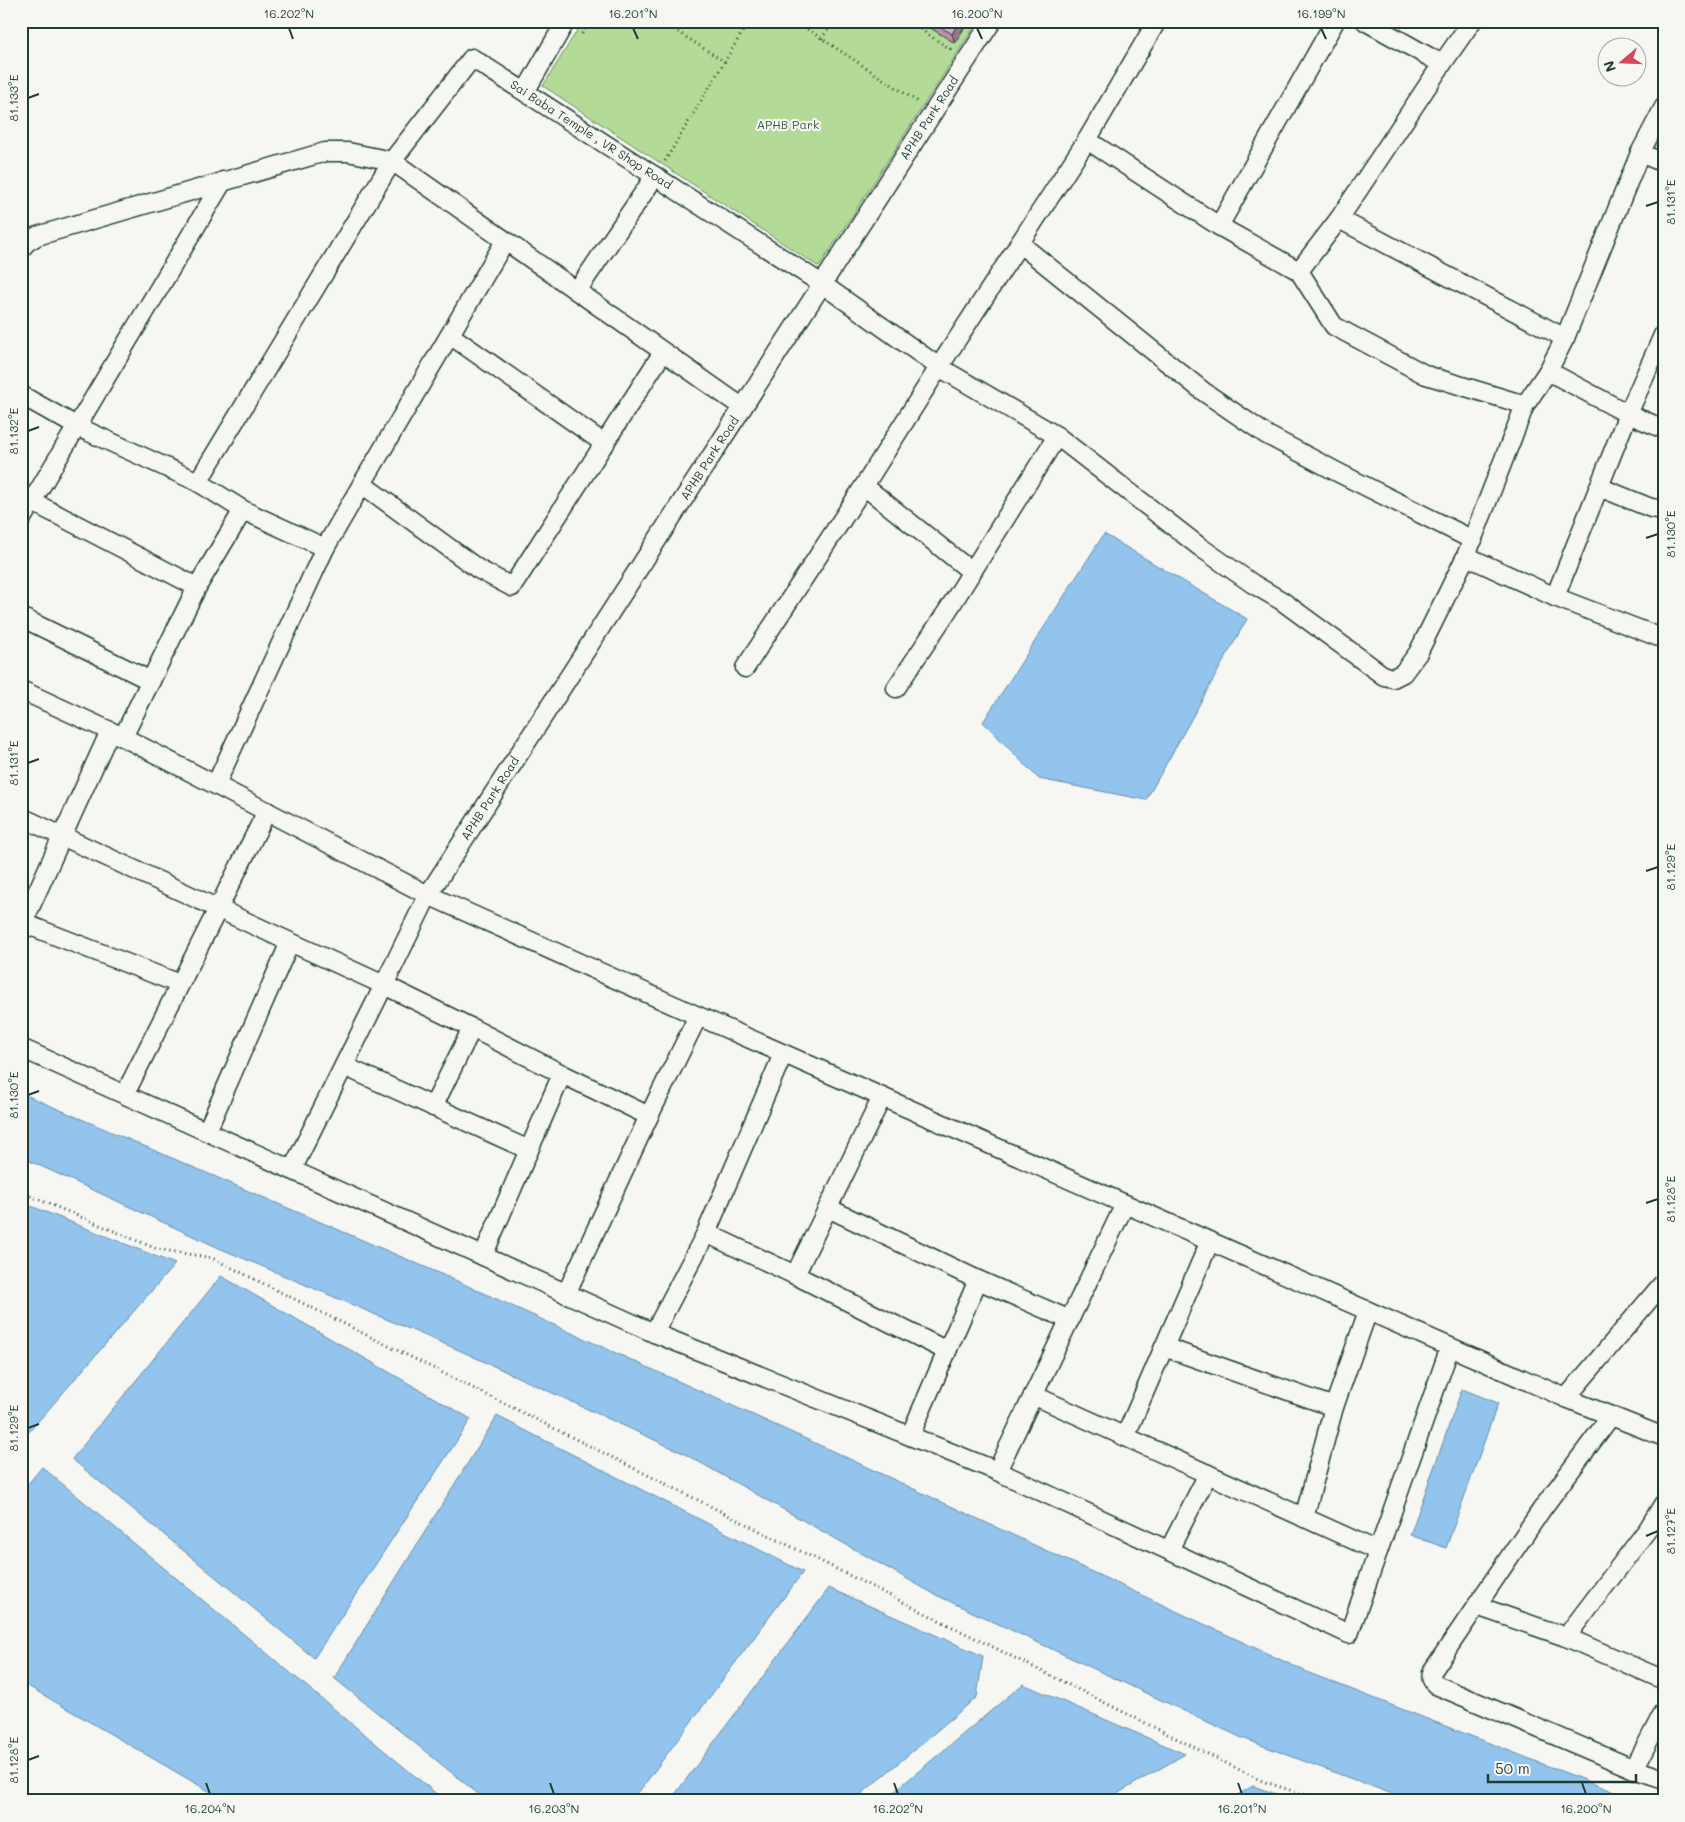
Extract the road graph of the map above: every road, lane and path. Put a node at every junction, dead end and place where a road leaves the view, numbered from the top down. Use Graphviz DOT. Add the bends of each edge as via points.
graph roads {
  1 [pos="566,21"];
  2 [pos="661,21"];
  3 [pos="749,21"];
  4 [pos="795,21"];
  5 [pos="832,21"];
  6 [pos="908,21"];
  7 [pos="992,21"];
  8 [pos="1157,21"];
  9 [pos="1335,21"];
  10 [pos="1365,21"];
  11 [pos="1472,21"];
  12 [pos="822,39"];
  13 [pos="945,56"];
  14 [pos="725,62"];
  15 [pos="1442,64"];
  16 [pos="525,92"];
  17 [pos="921,94"];
  18 [pos="916,101"];
  19 [pos="1664,107"];
  20 [pos="933,112"];
  21 [pos="1087,140"];
  22 [pos="1640,152"];
  23 [pos="392,161"];
  24 [pos="1664,163"];
  25 [pos="672,166"];
  26 [pos="660,169"];
  27 [pos="223,181"];
  28 [pos="1339,219"];
  29 [pos="1219,226"];
  30 [pos="505,241"];
  31 [pos="1019,243"];
  32 [pos="21,249"];
  33 [pos="1299,271"];
  34 [pos="822,284"];
  35 [pos="577,291"];
  36 [pos="1664,333"];
  37 [pos="450,335"];
  38 [pos="1565,338"];
  39 [pos="663,352"];
  40 [pos="938,367"];
  41 [pos="1548,371"];
  42 [pos="21,395"];
  43 [pos="1525,405"];
  44 [pos="742,407"];
  45 [pos="1628,414"];
  46 [pos="78,427"];
  47 [pos="1664,429"];
  48 [pos="1057,436"];
  49 [pos="604,444"];
  50 [pos="198,482"];
  51 [pos="362,484"];
  52 [pos="864,486"];
  53 [pos="1599,487"];
  54 [pos="27,499"];
  55 [pos="243,510"];
  56 [pos="1664,510"];
  57 [pos="21,520"];
  58 [pos="1473,540"];
  59 [pos="325,548"];
  60 [pos="1466,556"];
  61 [pos="972,572"];
  62 [pos="197,587"];
  63 [pos="1555,597"];
  64 [pos="21,616"];
  65 [pos="1664,639"];
  66 [pos="744,668"];
  67 [pos="151,681"];
  68 [pos="896,688"];
  69 [pos="21,690"];
  70 [pos="117,734"];
  71 [pos="216,784"];
  72 [pos="267,811"];
  73 [pos="21,817"];
  74 [pos="61,837"];
  75 [pos="428,895"];
  76 [pos="219,908"];
  77 [pos="22,923"];
  78 [pos="290,942"];
  79 [pos="180,984"];
  80 [pos="384,985"];
  81 [pos="698,1016"];
  82 [pos="472,1028"];
  83 [pos="21,1048"];
  84 [pos="783,1054"];
  85 [pos="344,1066"];
  86 [pos="562,1074"];
  87 [pos="125,1094"];
  88 [pos="882,1097"];
  89 [pos="434,1107"];
  90 [pos="648,1116"];
  91 [pos="207,1132"];
  92 [pos="529,1150"];
  93 [pos="292,1170"];
  94 [pos="21,1192"];
  95 [pos="1125,1204"];
  96 [pos="828,1208"];
  97 [pos="706,1233"];
  98 [pos="1210,1241"];
  99 [pos="483,1256"];
  100 [pos="795,1275"];
  101 [pos="978,1280"];
  102 [pos="1662,1287"];
  103 [pos="566,1294"];
  104 [pos="1368,1311"];
  105 [pos="1070,1320"];
  106 [pos="654,1333"];
  107 [pos="1164,1347"];
  108 [pos="1450,1347"];
  109 [pos="947,1351"];
  110 [pos="1033,1395"];
  111 [pos="1577,1403"];
  112 [pos="1334,1407"];
  113 [pos="1611,1416"];
  114 [pos="910,1436"];
  115 [pos="1125,1437"];
  116 [pos="1664,1437"];
  117 [pos="997,1471"];
  118 [pos="1208,1474"];
  119 [pos="1664,1503"];
  120 [pos="1304,1518"];
  121 [pos="1656,1532"];
  122 [pos="1169,1550"];
  123 [pos="1378,1551"];
  124 [pos="1477,1606"];
  125 [pos="1566,1638"];
  126 [pos="1664,1680"];
  127 [pos="1664,1711"];
  128 [pos="1634,1769"];
  129 [pos="1664,1779"];
  130 [pos="1324,1801"];
  1 -- 16 [label="street"];
  2 -- 14 [label="path"];
  3 -- 14 [label="path"];
  4 -- 12 [label="path"];
  5 -- 12 [label="path"];
  6 -- 13 [label="path" via="950,49"];
  7 -- 20 [label="street, APHB Park Road"];
  8 -- 21 [label="street"];
  9 -- 29 [label="street"];
  10 -- 15 [label="street"];
  11 -- 15 [label="street"];
  12 -- 18 [label="path"];
  14 -- 26 [label="path"];
  15 -- 28 [label="street"];
  16 -- 23 [label="street, Sai Baba Temple , VR Shop Road" via="472,58"];
  16 -- 26 [label="street, Sai Baba Temple , VR Shop Road"];
  17 -- 18 [label="path"];
  18 -- 20 [label="path"];
  19 -- 22 [label="street, Sai Baba Temple , VR Shop Road"];
  20 -- 34 [label="street, APHB Park Road"];
  21 -- 29 [label="street"];
  21 -- 31 [label="street"];
  22 -- 24 [label="street"];
  22 -- 38 [label="street, Sai Baba Temple , VR Shop Road"];
  23 -- 27 [label="street" via="348,152 325,152"];
  23 -- 30 [label="street"];
  23 -- 50 [label="street"];
  25 -- 26 [label="path"];
  26 -- 34 [label="street, Sai Baba Temple , VR Shop Road"];
  26 -- 35 [label="street"];
  27 -- 32 [label="street" via="37,236"];
  27 -- 46 [label="street"];
  28 -- 33 [label="street"];
  28 -- 38 [label="street"];
  29 -- 33 [label="street"];
  30 -- 35 [label="street"];
  30 -- 37 [label="street"];
  31 -- 40 [label="street"];
  31 -- 58 [label="street" via="1204,392 1266,434"];
  33 -- 43 [label="street" via="1334,326 1426,375"];
  34 -- 40 [label="street, Sai Baba Temple , VR Shop Road"];
  34 -- 44 [label="street, APHB Park Road"];
  35 -- 39 [label="street"];
  36 -- 45 [label="street"];
  37 -- 49 [label="street"];
  37 -- 51 [label="street"];
  38 -- 41 [label="street, Sai Baba Temple , VR Shop Road"];
  39 -- 44 [label="street"];
  39 -- 49 [label="street"];
  40 -- 48 [label="street, Sai Baba Temple , VR Shop Road"];
  40 -- 52 [label="street"];
  41 -- 43 [label="street, Sai Baba Temple , VR Shop Road"];
  41 -- 45 [label="street"];
  42 -- 46 [label="street"];
  43 -- 58 [label="street, Sai Baba Temple , VR Shop Road"];
  44 -- 75 [label="street, APHB Park Road"];
  45 -- 47 [label="street"];
  45 -- 53 [label="street"];
  46 -- 50 [label="street"];
  46 -- 54 [label="street"];
  48 -- 60 [label="street, Sai Baba Temple , VR Shop Road" via="1200,547 1282,601 1384,676 1393,678 1403,673 1418,653"];
  48 -- 61 [label="street"];
  49 -- 51 [label="street" via="512,587 478,569"];
  50 -- 55 [label="street"];
  51 -- 59 [label="street"];
  52 -- 61 [label="street"];
  52 -- 66 [label="street"];
  53 -- 56 [label="street"];
  53 -- 63 [label="street"];
  54 -- 57 [label="street"];
  54 -- 62 [label="street"];
  55 -- 59 [label="street"];
  55 -- 62 [label="street"];
  58 -- 60 [label="street, Sai Baba Temple , VR Shop Road"];
  59 -- 71 [label="street"];
  60 -- 63 [label="street"];
  61 -- 68 [label="street"];
  62 -- 67 [label="street"];
  63 -- 65 [label="street"];
  64 -- 67 [label="street"];
  67 -- 70 [label="street"];
  69 -- 70 [label="street"];
  70 -- 71 [label="street"];
  70 -- 74 [label="street"];
  71 -- 72 [label="street"];
  72 -- 75 [label="street"];
  72 -- 76 [label="street"];
  73 -- 74 [label="street"];
  74 -- 76 [label="street"];
  74 -- 77 [label="street"];
  75 -- 80 [label="street, APHB Park Road"];
  75 -- 81 [label="street"];
  76 -- 78 [label="street"];
  76 -- 79 [label="street"];
  77 -- 79 [label="street"];
  78 -- 80 [label="street"];
  78 -- 91 [label="street"];
  79 -- 87 [label="street"];
  80 -- 82 [label="street"];
  80 -- 85 [label="street, APHB Park Road"];
  81 -- 84 [label="street"];
  81 -- 90 [label="street"];
  82 -- 86 [label="street"];
  82 -- 89 [label="street"];
  83 -- 87 [label="street"];
  84 -- 88 [label="street"];
  84 -- 97 [label="street"];
  85 -- 89 [label="street"];
  85 -- 93 [label="street, APHB Park Road"];
  86 -- 90 [label="street"];
  86 -- 92 [label="street"];
  87 -- 91 [label="street"];
  88 -- 95 [label="street"];
  88 -- 96 [label="street"];
  89 -- 92 [label="street"];
  90 -- 103 [label="street"];
  91 -- 93 [label="street"];
  92 -- 99 [label="street"];
  93 -- 99 [label="street"];
  94 -- 130 [label="path" via="158,1249 212,1258 1262,1781"];
  95 -- 98 [label="street"];
  95 -- 105 [label="street"];
  96 -- 100 [label="street"];
  96 -- 101 [label="street"];
  97 -- 100 [label="street"];
  97 -- 106 [label="street"];
  98 -- 104 [label="street"];
  98 -- 107 [label="street"];
  99 -- 103 [label="street"];
  100 -- 109 [label="street"];
  101 -- 105 [label="street"];
  101 -- 109 [label="street"];
  102 -- 111 [label="street"];
  103 -- 106 [label="street"];
  104 -- 108 [label="street"];
  104 -- 112 [label="street"];
  105 -- 110 [label="street"];
  106 -- 114 [label="street"];
  107 -- 112 [label="street"];
  107 -- 115 [label="street"];
  108 -- 111 [label="street"];
  108 -- 123 [label="street"];
  109 -- 114 [label="street"];
  110 -- 115 [label="street"];
  110 -- 117 [label="street"];
  111 -- 113 [label="street"];
  112 -- 120 [label="street"];
  113 -- 116 [label="street"];
  113 -- 124 [label="street" via="1542,1509"];
  114 -- 117 [label="street"];
  115 -- 118 [label="street"];
  117 -- 122 [label="street"];
  118 -- 120 [label="street"];
  118 -- 122 [label="street"];
  119 -- 121 [label="street"];
  120 -- 123 [label="street"];
  121 -- 125 [label="street"];
  122 -- 123 [label="street" via="1349,1634"];
  124 -- 125 [label="street"];
  124 -- 128 [label="street" via="1433,1670 1431,1680 1436,1685"];
  125 -- 126 [label="street"];
  127 -- 128 [label="street"];
  128 -- 129 [label="street"];
}
